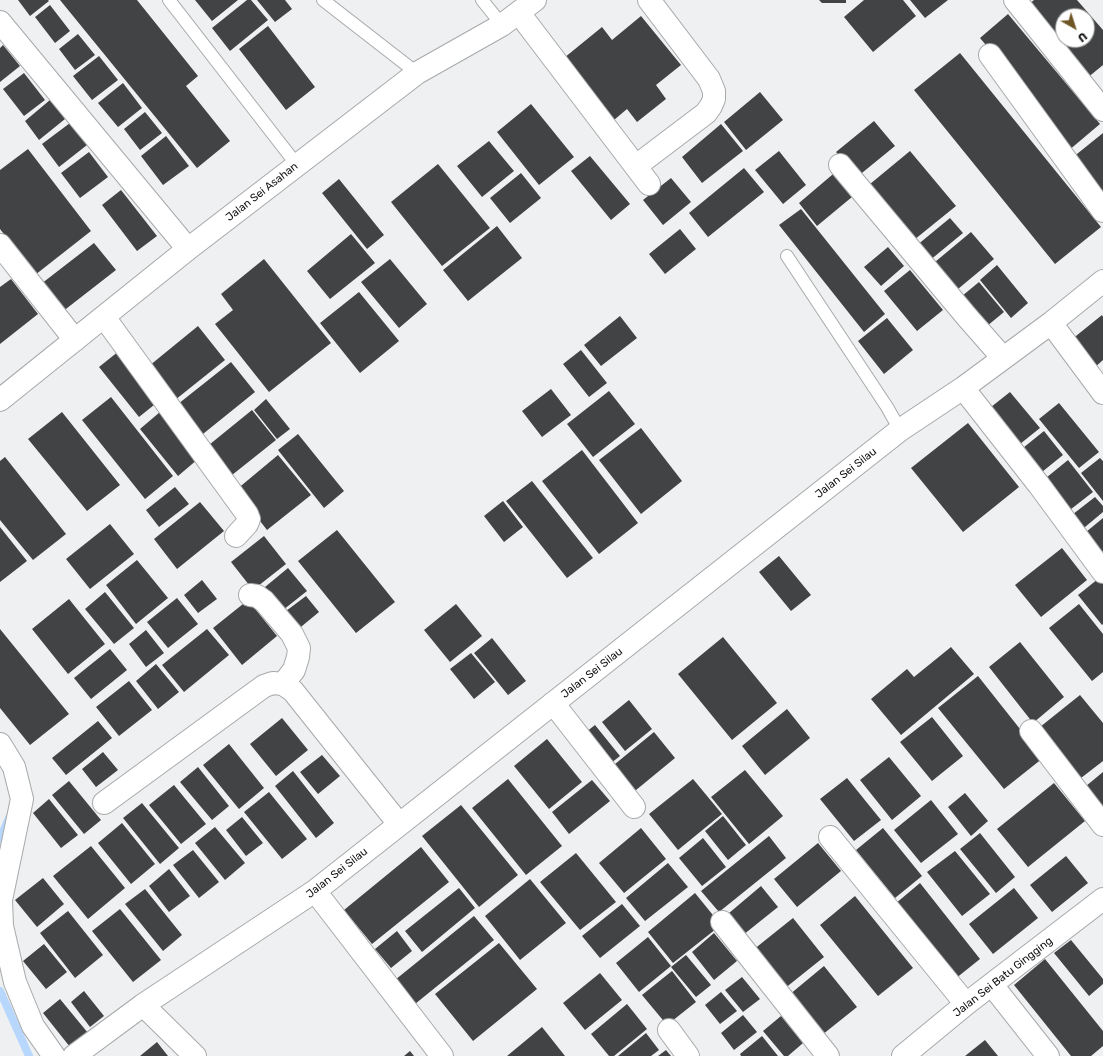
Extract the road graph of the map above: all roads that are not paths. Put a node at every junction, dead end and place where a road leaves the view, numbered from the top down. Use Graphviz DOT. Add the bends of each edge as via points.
graph roads {
  1 [pos="169,0"];
  2 [pos="323,0"];
  3 [pos="482,0"];
  4 [pos="649,0"];
  5 [pos="1016,0"];
  6 [pos="528,6"];
  7 [pos="0,22"];
  8 [pos="502,25"];
  9 [pos="990,55"];
  10 [pos="417,73"];
  11 [pos="1103,110"];
  12 [pos="297,165"];
  13 [pos="840,165"];
  14 [pos="636,166"];
  15 [pos="649,184"];
  16 [pos="1103,211"];
  17 [pos="0,245"];
  18 [pos="188,249"];
  19 [pos="787,256"];
  20 [pos="1103,281"];
  21 [pos="104,317"];
  22 [pos="1051,323"];
  23 [pos="75,340"];
  24 [pos="1004,358"];
  25 [pos="963,388"];
  26 [pos="1103,393"];
  27 [pos="0,400"];
  28 [pos="900,430"];
  29 [pos="236,536"];
  30 [pos="1103,572"];
  31 [pos="250,595"];
  32 [pos="283,684"];
  33 [pos="553,703"];
  34 [pos="1031,731"];
  35 [pos="0,744"];
  36 [pos="104,804"];
  37 [pos="634,807"];
  38 [pos="399,824"];
  39 [pos="1103,825"];
  40 [pos="830,837"];
  41 [pos="315,891"];
  42 [pos="1103,899"];
  43 [pos="722,922"];
  44 [pos="992,985"];
  45 [pos="143,1004"];
  46 [pos="966,1004"];
  47 [pos="669,1030"];
  48 [pos="54,1056"];
  49 [pos="74,1056"];
  50 [pos="195,1056"];
  51 [pos="442,1056"];
  52 [pos="688,1056"];
  53 [pos="828,1056"];
  54 [pos="903,1056"];
  55 [pos="1048,1056"];
  1 -- 12 [label="lane"];
  2 -- 10 [label="lane"];
  3 -- 8 [label="lane"];
  4 -- 14 [label="street" via="709,79 714,90 714,98 706,113"];
  5 -- 11 [label="street"];
  6 -- 8 [label="street, Jalan Sei Asahan"];
  6 -- 14 [label="street"];
  7 -- 18 [label="street"];
  8 -- 10 [label="street, Jalan Sei Asahan"];
  9 -- 16 [label="street"];
  10 -- 12 [label="street, Jalan Sei Asahan"];
  12 -- 18 [label="street, Jalan Sei Asahan"];
  13 -- 24 [label="street" via="962,312"];
  14 -- 15 [label="street"];
  17 -- 23 [label="street"];
  18 -- 21 [label="street, Jalan Sei Asahan"];
  19 -- 28 [label="lane"];
  20 -- 22 [label="street, Jalan Sei Silau"];
  21 -- 23 [label="street, Jalan Sei Asahan"];
  21 -- 29 [label="street" via="247,514 247,524"];
  22 -- 24 [label="street, Jalan Sei Silau"];
  22 -- 26 [label="street"];
  23 -- 27 [label="street, Jalan Sei Asahan"];
  24 -- 25 [label="street, Jalan Sei Silau"];
  25 -- 28 [label="street, Jalan Sei Silau"];
  25 -- 30 [label="street"];
  28 -- 33 [label="street, Jalan Sei Silau"];
  31 -- 32 [label="street" via="264,600 292,634 299,648 294,670"];
  32 -- 36 [label="street" via="273,683 264,686"];
  32 -- 38 [label="street" via="293,691"];
  33 -- 37 [label="street"];
  33 -- 38 [label="street, Jalan Sei Silau"];
  34 -- 39 [label="street"];
  35 -- 48 [label="street" via="14,767 22,799 1,900 2,926 15,982 33,1026"];
  38 -- 41 [label="street, Jalan Sei Silau"];
  40 -- 46 [label="street"];
  41 -- 45 [label="street, Jalan Sei Silau"];
  41 -- 51 [label="street"];
  42 -- 44 [label="street, Jalan Sei Batu Gingging"];
  43 -- 53 [label="street"];
  44 -- 46 [label="street, Jalan Sei Batu Gingging"];
  44 -- 55 [label="street"];
  45 -- 49 [label="street, Jalan Sei Silau"];
  45 -- 50 [label="street"];
  46 -- 54 [label="street, Jalan Sei Batu Gingging"];
  47 -- 52 [label="street"];
}
